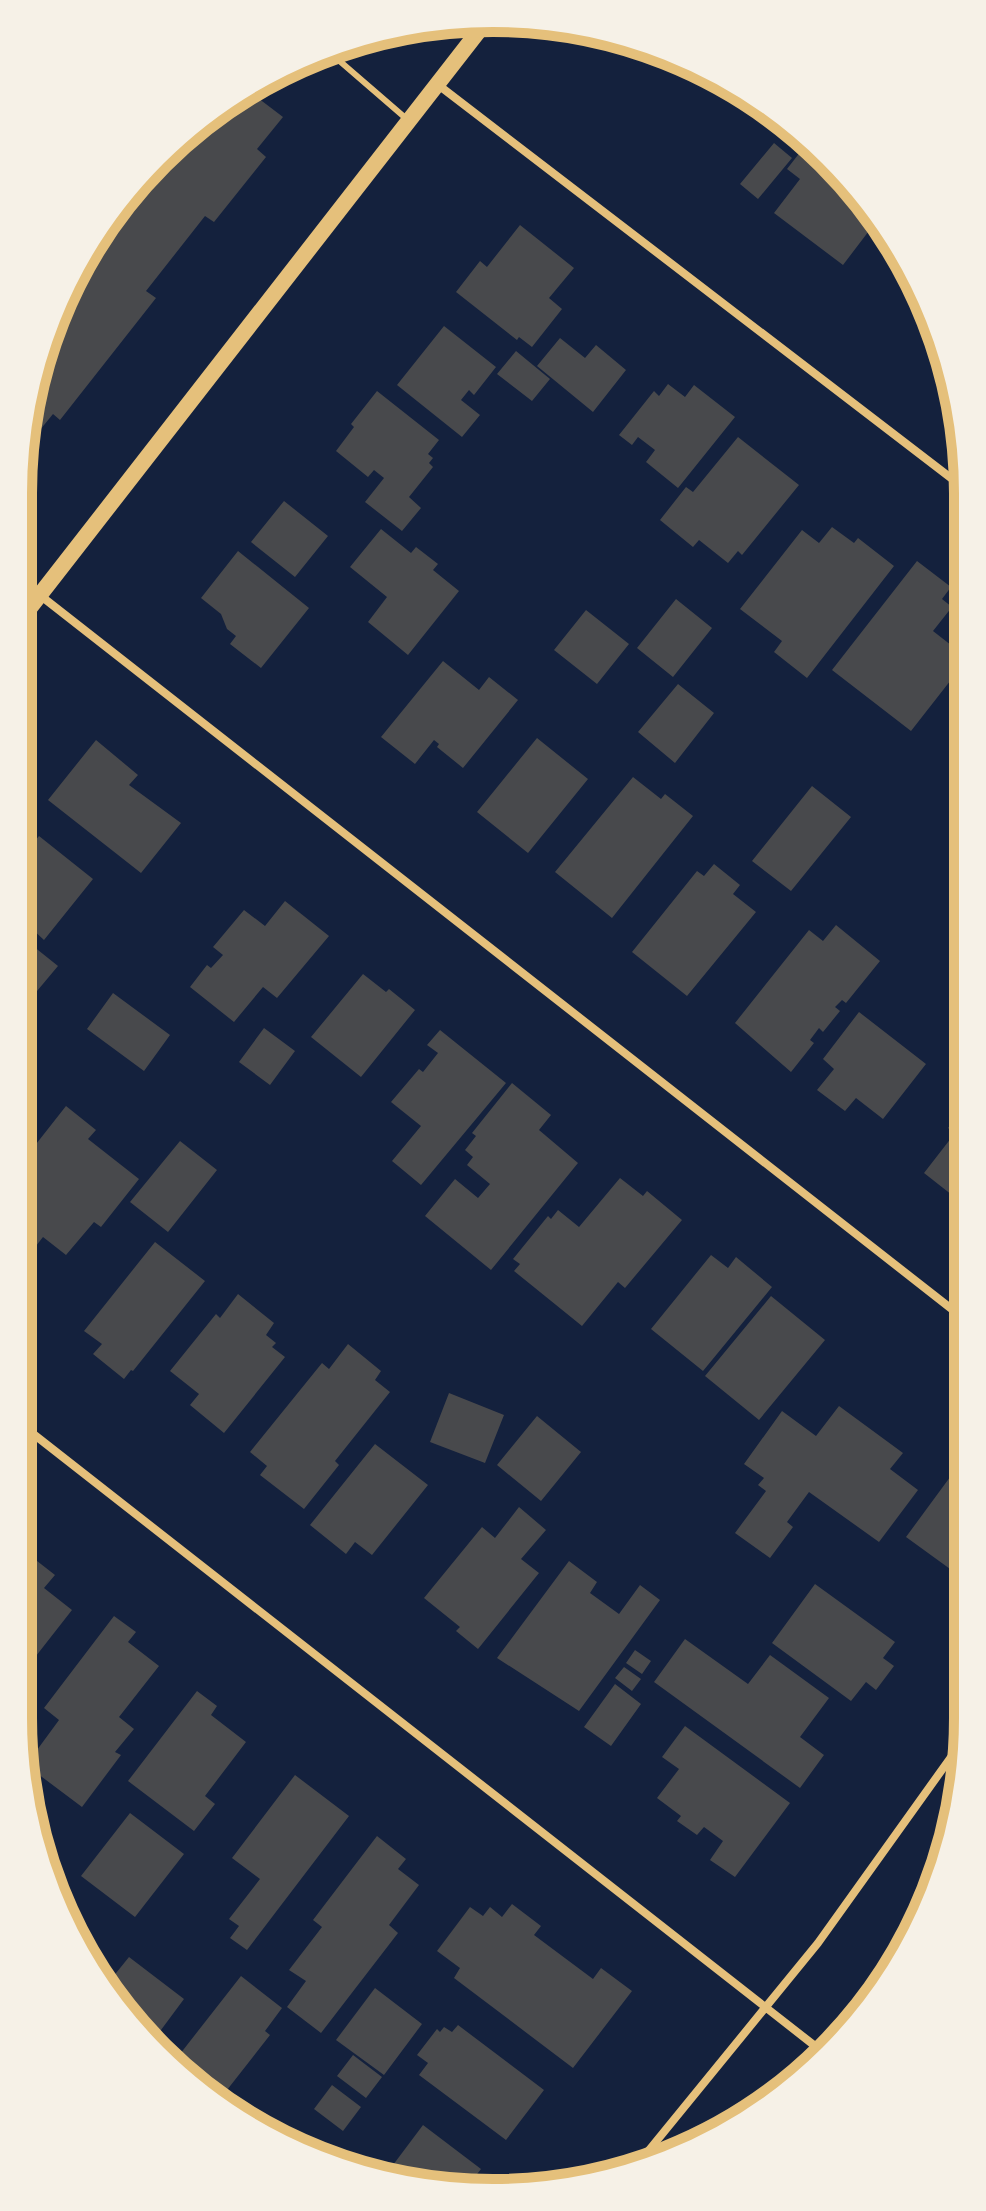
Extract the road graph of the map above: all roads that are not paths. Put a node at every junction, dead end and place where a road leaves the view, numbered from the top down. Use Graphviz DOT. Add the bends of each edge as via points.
graph roads {
  1 [pos="477,33"];
  2 [pos="337,59"];
  3 [pos="437,84"];
  4 [pos="409,121"];
  5 [pos="954,480"];
  6 [pos="41,596"];
  7 [pos="32,607"];
  8 [pos="954,1311"];
  9 [pos="32,1433"];
  10 [pos="952,1755"];
  11 [pos="768,2006"];
  12 [pos="816,2047"];
  13 [pos="647,2153"];
  1 -- 3 [label="main road"];
  2 -- 4 [label="lane"];
  3 -- 4 [label="main road"];
  3 -- 5 [label="street"];
  4 -- 6 [label="main road"];
  6 -- 7 [label="main road"];
  6 -- 8 [label="street"];
  9 -- 11 [label="street"];
  10 -- 11 [label="street"];
  11 -- 12 [label="street"];
  11 -- 13 [label="street"];
}
